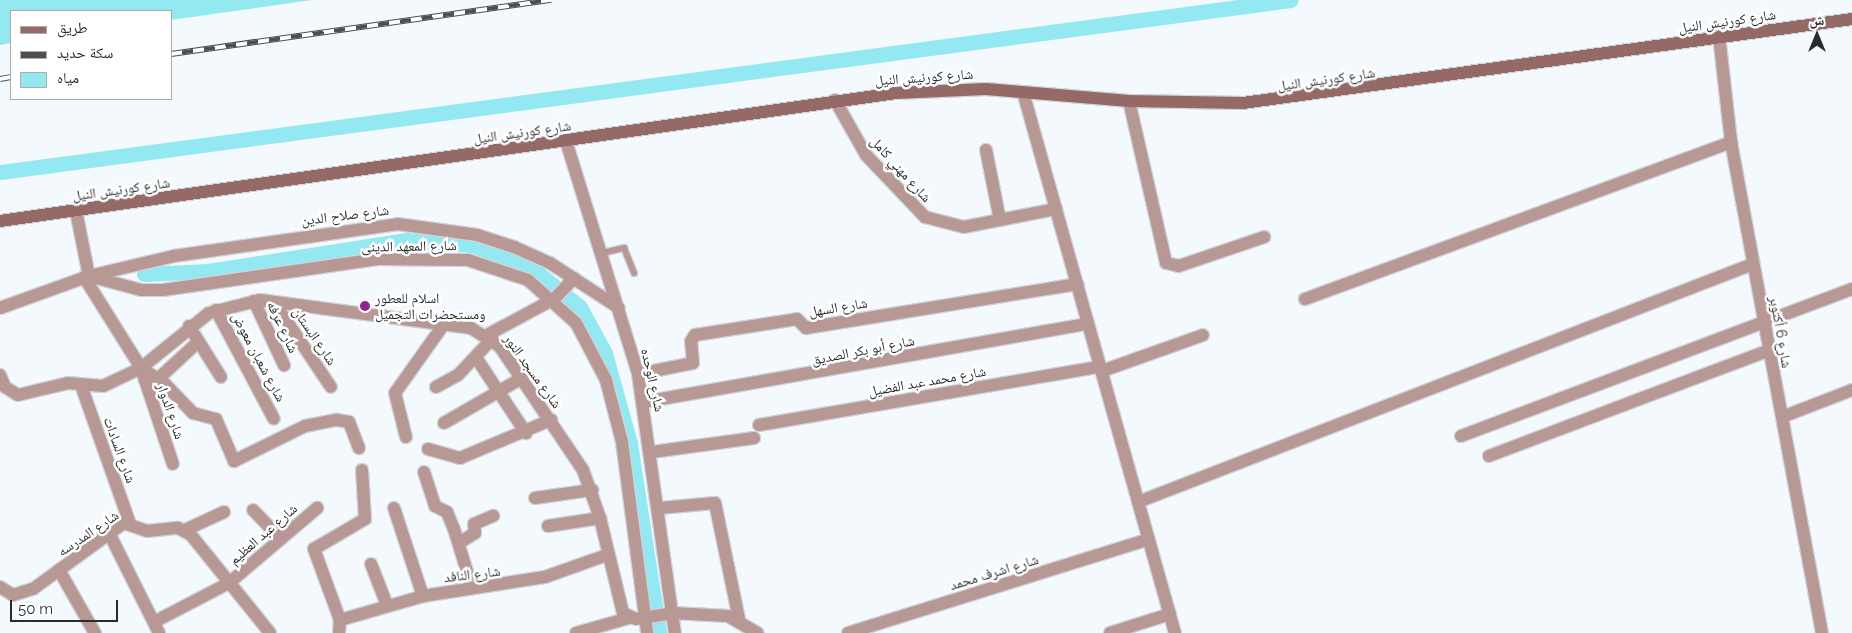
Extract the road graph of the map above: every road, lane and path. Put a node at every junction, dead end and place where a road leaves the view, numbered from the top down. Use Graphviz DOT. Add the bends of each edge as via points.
graph roads {
  1 [pos="1852,20"];
  2 [pos="1718,36"];
  3 [pos="1023,92"];
  4 [pos="835,100"];
  5 [pos="1129,101"];
  6 [pos="566,141"];
  7 [pos="1731,142"];
  8 [pos="986,150"];
  9 [pos="1056,209"];
  10 [pos="76,211"];
  11 [pos="1000,220"];
  12 [pos="0,222"];
  13 [pos="1264,237"];
  14 [pos="602,253"];
  15 [pos="1753,264"];
  16 [pos="634,273"];
  17 [pos="86,276"];
  18 [pos="574,278"];
  19 [pos="1077,284"];
  20 [pos="1852,289"];
  21 [pos="554,299"];
  22 [pos="1305,299"];
  23 [pos="254,301"];
  24 [pos="274,302"];
  25 [pos="0,308"];
  26 [pos="619,308"];
  27 [pos="216,310"];
  28 [pos="286,320"];
  29 [pos="1764,321"];
  30 [pos="444,324"];
  31 [pos="1088,324"];
  32 [pos="189,326"];
  33 [pos="267,329"];
  34 [pos="1203,335"];
  35 [pos="490,337"];
  36 [pos="198,342"];
  37 [pos="1769,350"];
  38 [pos="477,359"];
  39 [pos="284,365"];
  40 [pos="141,368"];
  41 [pos="1101,369"];
  42 [pos="638,374"];
  43 [pos="0,375"];
  44 [pos="221,377"];
  45 [pos="522,378"];
  46 [pos="158,379"];
  47 [pos="436,387"];
  48 [pos="82,388"];
  49 [pos="331,388"];
  50 [pos="1852,390"];
  51 [pos="500,391"];
  52 [pos="644,402"];
  53 [pos="1782,417"];
  54 [pos="274,419"];
  55 [pos="551,420"];
  56 [pos="444,423"];
  57 [pos="759,425"];
  58 [pos="526,433"];
  59 [pos="1461,436"];
  60 [pos="406,437"];
  61 [pos="754,438"];
  62 [pos="359,448"];
  63 [pos="428,449"];
  64 [pos="652,452"];
  65 [pos="1489,456"];
  66 [pos="173,464"];
  67 [pos="362,470"];
  68 [pos="424,472"];
  69 [pos="592,490"];
  70 [pos="535,498"];
  71 [pos="1138,502"];
  72 [pos="317,508"];
  73 [pos="394,508"];
  74 [pos="660,508"];
  75 [pos="253,510"];
  76 [pos="224,512"];
  77 [pos="493,516"];
  78 [pos="600,518"];
  79 [pos="129,521"];
  80 [pos="548,526"];
  81 [pos="185,530"];
  82 [pos="109,533"];
  83 [pos="281,539"];
  84 [pos="1149,539"];
  85 [pos="458,543"];
  86 [pos="607,555"];
  87 [pos="372,564"];
  88 [pos="59,570"];
  89 [pos="229,583"];
  90 [pos="0,587"];
  91 [pos="472,588"];
  92 [pos="423,596"];
  93 [pos="387,605"];
  94 [pos="672,614"];
  95 [pos="1170,614"];
  96 [pos="646,617"];
  97 [pos="629,618"];
  98 [pos="739,620"];
  99 [pos="340,626"];
  100 [pos="156,627"];
  101 [pos="95,633"];
  102 [pos="270,633"];
  103 [pos="576,633"];
  104 [pos="647,633"];
  105 [pos="675,633"];
  106 [pos="757,633"];
  107 [pos="848,633"];
  108 [pos="1110,633"];
  109 [pos="1175,633"];
  110 [pos="1822,633"];
  1 -- 2 [label="main road, شارع كورنيش النيل"];
  2 -- 5 [label="main road, شارع كورنيش النيل" via="1300,99 1196,104"];
  2 -- 7 [label="street, شارع 6 أكتوبر"];
  3 -- 4 [label="main road, شارع كورنيش النيل" via="945,89"];
  3 -- 5 [label="main road, شارع كورنيش النيل"];
  3 -- 9 [label="street"];
  4 -- 6 [label="main road, شارع كورنيش النيل"];
  4 -- 11 [label="street, شارع مهني كامل" via="866,155 925,217 951,226"];
  5 -- 13 [label="street" via="1166,263 1179,266"];
  6 -- 10 [label="main road, شارع كورنيش النيل"];
  6 -- 14 [label="street, شارع الوحده"];
  7 -- 15 [label="street, شارع 6 أكتوبر"];
  7 -- 22 [label="street"];
  8 -- 11 [label="street"];
  9 -- 11 [label="street, شارع مهني كامل"];
  9 -- 19 [label="street"];
  10 -- 12 [label="main road, شارع كورنيش النيل"];
  10 -- 17 [label="street"];
  14 -- 16 [label="lane" via="624,248"];
  14 -- 26 [label="street, شارع الوحده"];
  15 -- 29 [label="street, شارع 6 أكتوبر"];
  15 -- 71 [label="street"];
  17 -- 18 [label="street, شارع صلاح الدين" via="193,253 398,224 477,235 514,247"];
  17 -- 21 [label="street, شارع المعهد الدينى" via="141,290 163,290 378,259 436,258 499,267"];
  17 -- 25 [label="street"];
  17 -- 40 [label="street"];
  18 -- 21 [label="street"];
  18 -- 26 [label="street, شارع صلاح الدين"];
  19 -- 31 [label="street"];
  19 -- 42 [label="street, شارع السهل" via="806,328 797,319 695,335 691,341 693,363"];
  20 -- 29 [label="street"];
  21 -- 35 [label="street"];
  21 -- 96 [label="street, شارع المعهد الدينى" via="592,351 616,410"];
  23 -- 24 [label="street, شارع مسجد النور"];
  23 -- 27 [label="street, شارع مسجد النور"];
  23 -- 33 [label="street, شارع عرفه"];
  24 -- 28 [label="street, شارع البستان"];
  24 -- 30 [label="street, شارع مسجد النور"];
  26 -- 42 [label="street, شارع الوحده"];
  27 -- 32 [label="street, شارع مسجد النور"];
  27 -- 54 [label="street, شارع شعبان معوض"];
  28 -- 33 [label="street"];
  28 -- 49 [label="street, شارع البستان"];
  29 -- 37 [label="street, شارع 6 أكتوبر"];
  29 -- 59 [label="street"];
  30 -- 35 [label="street, شارع مسجد النور"];
  30 -- 60 [label="street" via="395,393"];
  31 -- 41 [label="street"];
  31 -- 52 [label="street, شارع أبو بكر الصديق"];
  32 -- 36 [label="street"];
  32 -- 40 [label="street, شارع مسجد النور"];
  33 -- 39 [label="street, شارع عرفه"];
  34 -- 41 [label="street, شارع محمد عبد الفضيل"];
  35 -- 38 [label="street"];
  35 -- 45 [label="street, شارع مسجد النور"];
  36 -- 44 [label="street"];
  36 -- 46 [label="street"];
  37 -- 53 [label="street, شارع 6 أكتوبر"];
  37 -- 65 [label="street"];
  38 -- 47 [label="street"];
  38 -- 51 [label="street"];
  40 -- 46 [label="street"];
  40 -- 48 [label="street, شارع مسجد النور" via="123,379"];
  40 -- 66 [label="street, شارع الدوار"];
  41 -- 57 [label="street, شارع محمد عبد الفضيل"];
  41 -- 71 [label="street"];
  42 -- 52 [label="street, شارع الوحده"];
  43 -- 48 [label="street, شارع مسجد النور" via="5,387 18,395 68,383"];
  45 -- 51 [label="street"];
  45 -- 55 [label="street, شارع مسجد النور"];
  46 -- 62 [label="street" via="193,413 216,419 234,461 305,426 337,420 349,422"];
  48 -- 79 [label="street, شارع السادات"];
  50 -- 53 [label="street"];
  51 -- 56 [label="street"];
  51 -- 58 [label="street"];
  52 -- 64 [label="street, شارع الوحده"];
  53 -- 110 [label="street, شارع 6 أكتوبر"];
  55 -- 58 [label="street"];
  55 -- 69 [label="street, شارع مسجد النور"];
  58 -- 63 [label="street" via="460,458"];
  61 -- 64 [label="street"];
  64 -- 74 [label="street, شارع الوحده"];
  67 -- 99 [label="street" via="365,519 314,551"];
  68 -- 85 [label="street" via="435,506 447,512"];
  69 -- 70 [label="street"];
  69 -- 78 [label="street, شارع مسجد النور"];
  71 -- 84 [label="street"];
  72 -- 83 [label="street, شارع عبد العظيم"];
  73 -- 92 [label="street"];
  74 -- 94 [label="street, شارع الوحده"];
  74 -- 98 [label="street" via="715,504"];
  75 -- 83 [label="street"];
  76 -- 81 [label="street"];
  77 -- 85 [label="street" via="474,524 475,533"];
  78 -- 80 [label="street"];
  78 -- 86 [label="street, شارع مسجد النور"];
  79 -- 81 [label="street, شارع المدرسه" via="148,532"];
  79 -- 82 [label="street, شارع المدرسه"];
  81 -- 89 [label="street"];
  82 -- 88 [label="street, شارع المدرسه"];
  82 -- 100 [label="street"];
  83 -- 89 [label="street, شارع عبد العظيم"];
  84 -- 95 [label="street"];
  84 -- 107 [label="street, شارع اشرف محمد"];
  85 -- 91 [label="street"];
  86 -- 91 [label="street, شارع النافد" via="544,577"];
  86 -- 97 [label="street, شارع مسجد النور" via="620,607"];
  87 -- 93 [label="street"];
  88 -- 90 [label="street, شارع المدرسه" via="24,594 13,595"];
  88 -- 101 [label="street"];
  89 -- 100 [label="street, شارع عبد العظيم"];
  89 -- 102 [label="street"];
  91 -- 92 [label="street, شارع النافد"];
  92 -- 93 [label="street, شارع النافد"];
  93 -- 99 [label="street, شارع النافد"];
  94 -- 96 [label="street"];
  94 -- 98 [label="street"];
  94 -- 105 [label="street, شارع الوحده"];
  95 -- 108 [label="street"];
  95 -- 109 [label="street"];
  96 -- 97 [label="street"];
  96 -- 104 [label="street, شارع المعهد الدينى"];
  97 -- 103 [label="street"];
  98 -- 106 [label="street"];
}
